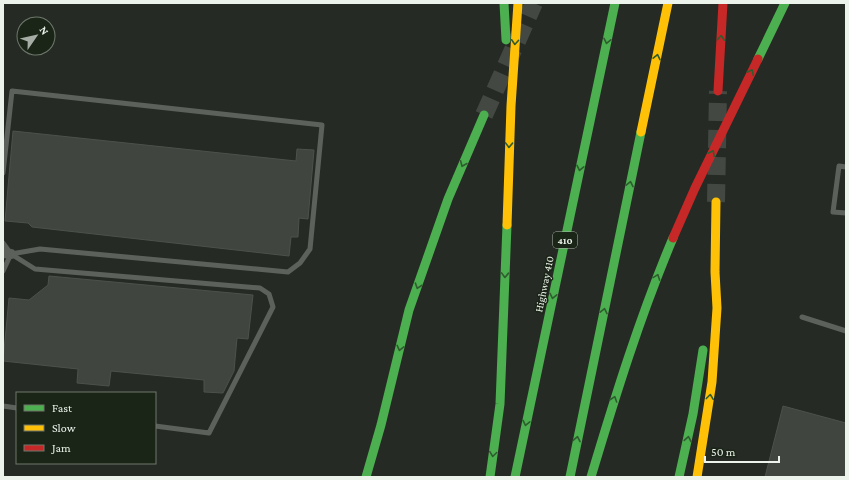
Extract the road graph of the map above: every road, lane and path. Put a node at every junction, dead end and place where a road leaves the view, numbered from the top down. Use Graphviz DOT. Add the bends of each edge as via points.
graph roads {
  1 [pos="504,3"];
  2 [pos="518,3"];
  3 [pos="615,3"];
  4 [pos="668,3"];
  5 [pos="722,3"];
  6 [pos="783,6"];
  7 [pos="718,91"];
  8 [pos="511,106"];
  9 [pos="484,115"];
  10 [pos="846,166"];
  11 [pos="3,173"];
  12 [pos="716,202"];
  13 [pos="846,213"];
  14 [pos="3,242"];
  15 [pos="7,254"];
  16 [pos="3,271"];
  17 [pos="715,272"];
  18 [pos="708,308"];
  19 [pos="802,317"];
  20 [pos="846,331"];
  21 [pos="704,344"];
  22 [pos="3,406"];
  23 [pos="16,408"];
  24 [pos="381,425"];
  25 [pos="156,426"];
  26 [pos="378,470"];
  27 [pos="366,477"];
  28 [pos="490,477"];
  29 [pos="515,477"];
  30 [pos="570,477"];
  31 [pos="591,477"];
  32 [pos="679,477"];
  33 [pos="697,477"];
  1 -- 8 [label="highway"];
  2 -- 8 [label="highway, one-way"];
  3 -- 29 [label="highway, Highway 410 / 410, one-way"];
  30 -- 4 [label="highway, one-way"];
  7 -- 5 [label="highway, one-way"];
  31 -- 6 [label="highway, one-way" via="659,272 694,188"];
  8 -- 28 [label="highway, one-way" via="500,404"];
  9 -- 24 [label="highway, one-way" via="448,199 409,310"];
  10 -- 13 [label="lane" via="838,166 833,212"];
  11 -- 15 [label="lane" via="12,91 322,125 310,249 300,263 288,272 40,249"];
  12 -- 17 [label="highway"];
  14 -- 15 [label="lane"];
  15 -- 16 [label="lane"];
  15 -- 25 [label="lane" via="35,269 260,288 269,294 273,307 209,433"];
  17 -- 18 [label="highway"];
  33 -- 17 [label="highway, one-way" via="712,382 717,308"];
  19 -- 20 [label="lane"];
  32 -- 21 [label="highway, one-way" via="686,453"];
  22 -- 23 [label="lane"];
  24 -- 26 [label="highway"];
  24 -- 27 [label="highway"];
}
